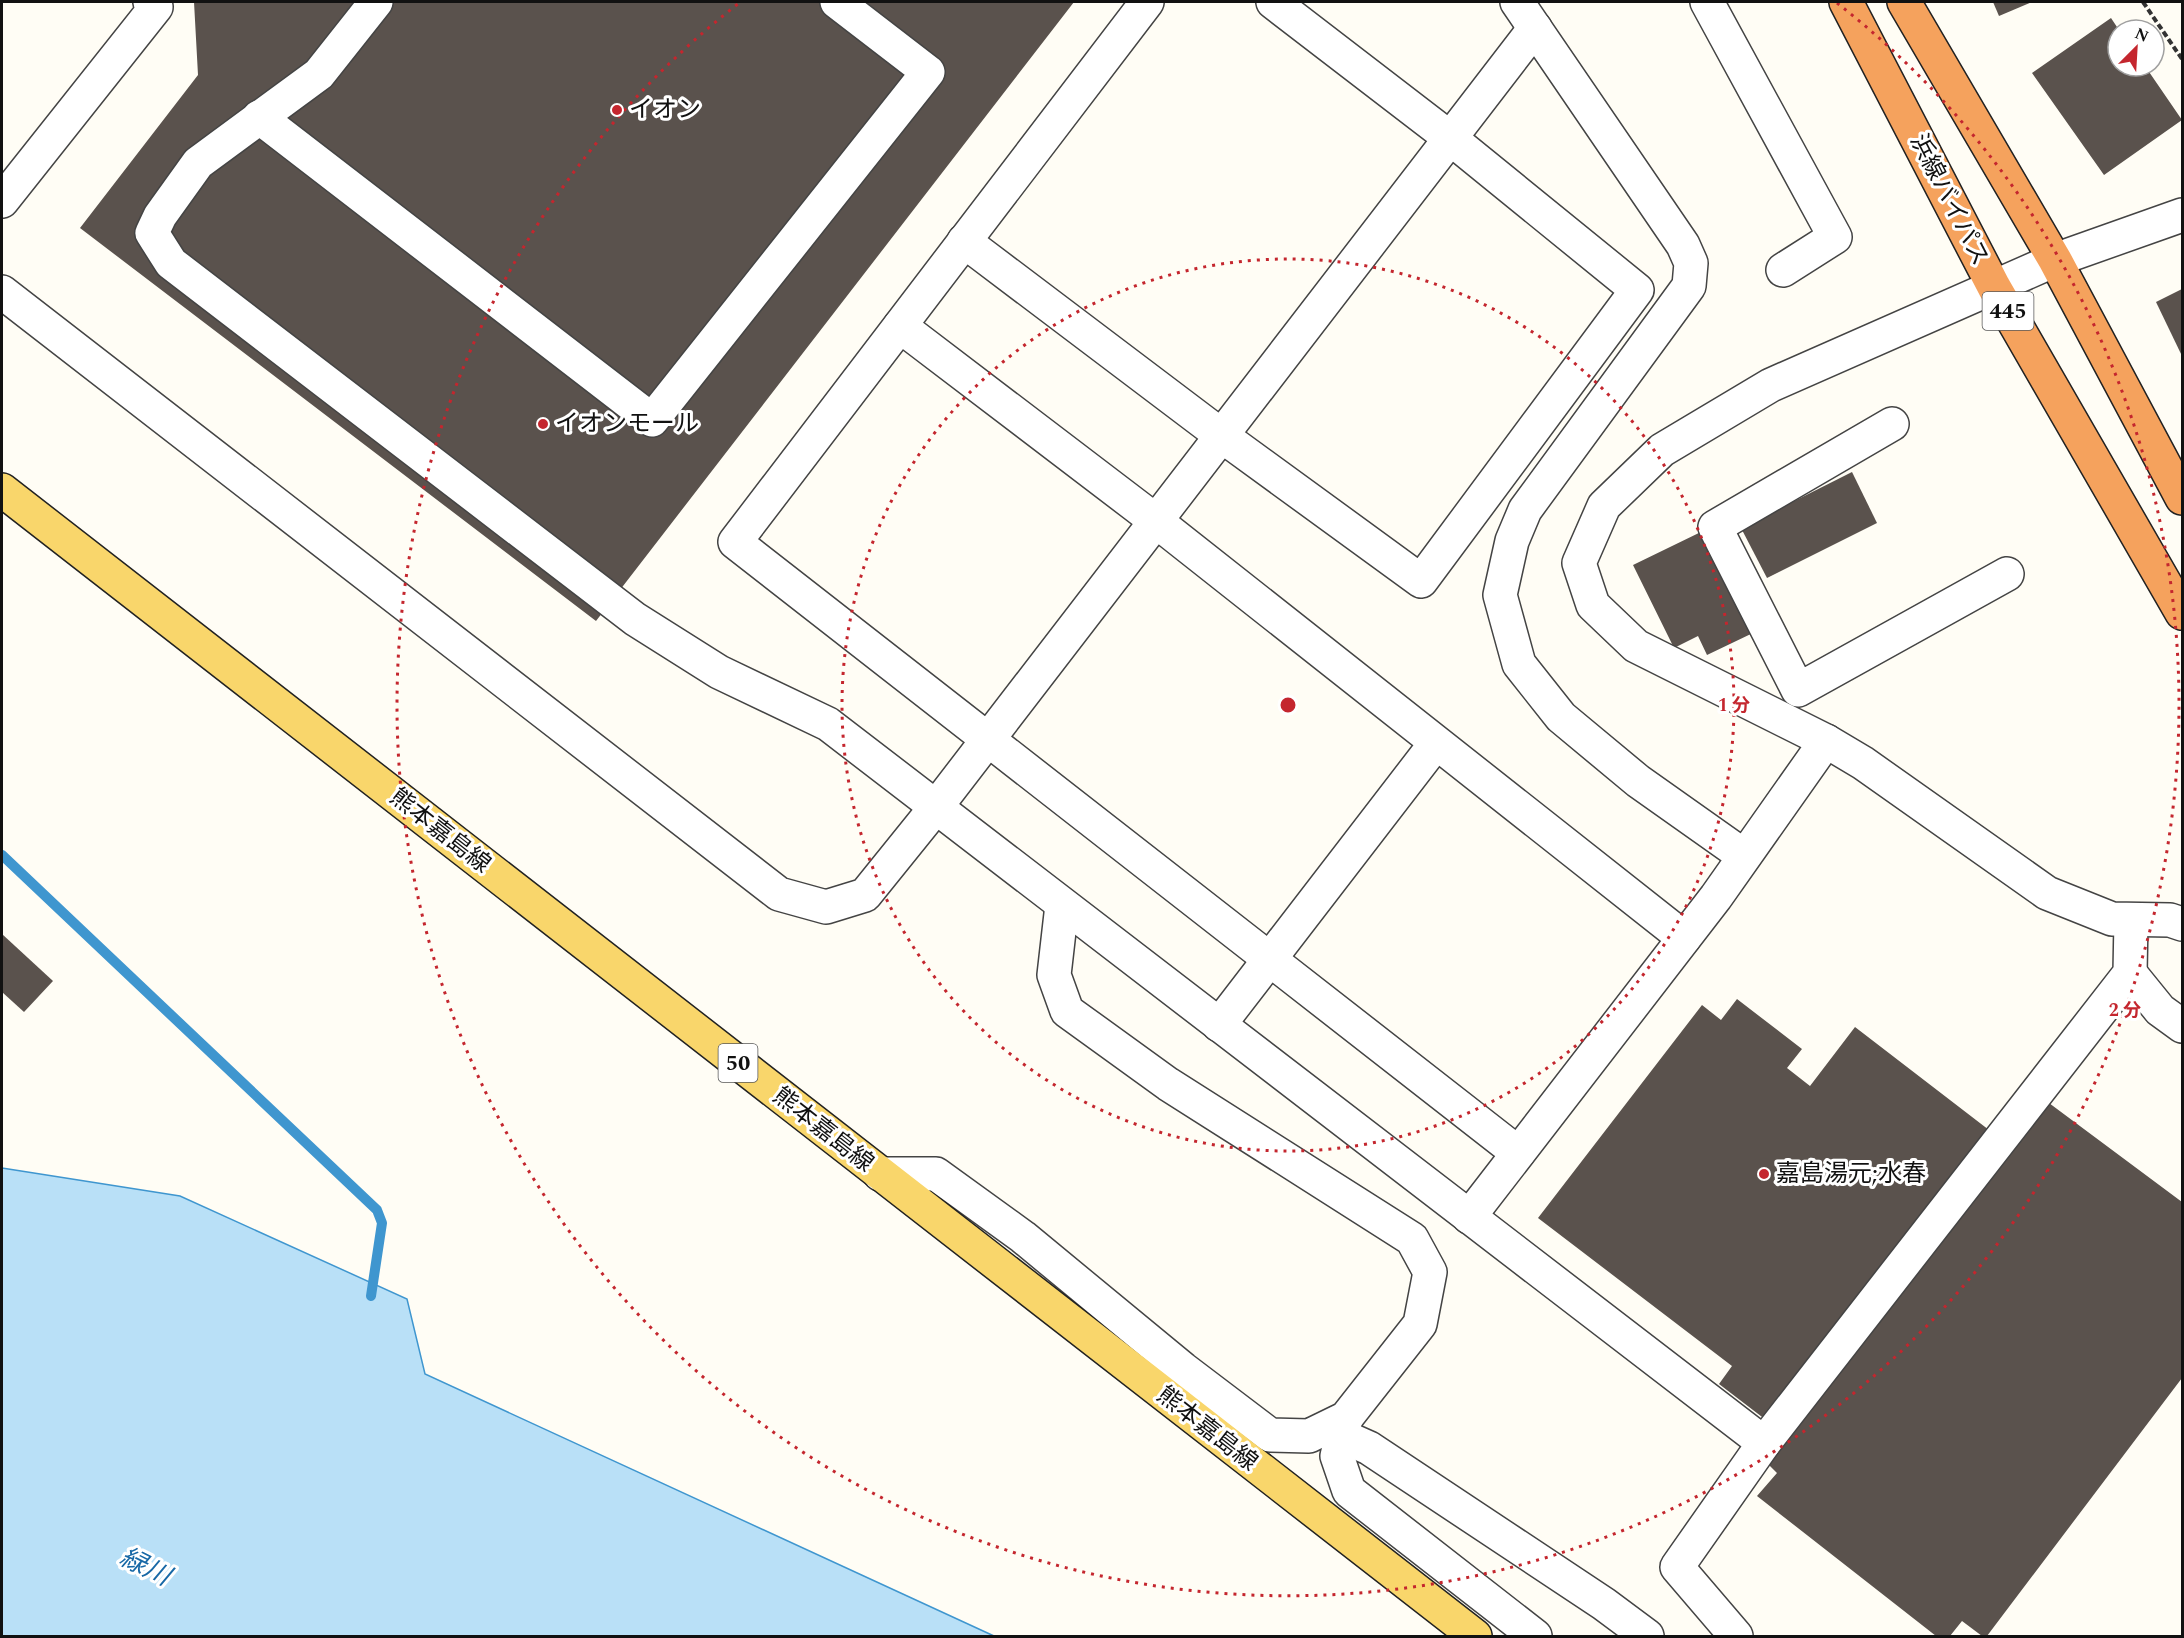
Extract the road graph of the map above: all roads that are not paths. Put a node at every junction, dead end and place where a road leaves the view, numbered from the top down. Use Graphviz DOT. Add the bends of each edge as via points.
graph roads {
  1 [pos="150,2"];
  2 [pos="837,2"];
  3 [pos="1147,2"];
  4 [pos="1273,2"];
  5 [pos="1517,2"];
  6 [pos="1707,2"];
  7 [pos="1846,2"];
  8 [pos="1904,2"];
  9 [pos="365,5"];
  10 [pos="1535,28"];
  11 [pos="259,117"];
  12 [pos="1450,138"];
  13 [pos="2,201"];
  14 [pos="2182,215"];
  15 [pos="964,241"];
  16 [pos="2055,260"];
  17 [pos="1783,270"];
  18 [pos="1994,287"];
  19 [pos="2,292"];
  20 [pos="900,326"];
  21 [pos="1892,424"];
  22 [pos="1222,436"];
  23 [pos="2,490"];
  24 [pos="2182,498"];
  25 [pos="1156,521"];
  26 [pos="2007,574"];
  27 [pos="2182,614"];
  28 [pos="1798,690"];
  29 [pos="1786,723"];
  30 [pos="988,739"];
  31 [pos="1826,741"];
  32 [pos="1436,743"];
  33 [pos="936,807"];
  34 [pos="1744,856"];
  35 [pos="1062,904"];
  36 [pos="2130,920"];
  37 [pos="2176,922"];
  38 [pos="1684,939"];
  39 [pos="1271,959"];
  40 [pos="2130,973"];
  41 [pos="1220,1025"];
  42 [pos="2182,1026"];
  43 [pos="1518,1153"];
  44 [pos="880,1173"];
  45 [pos="1469,1217"];
  46 [pos="1344,1427"];
  47 [pos="1764,1443"];
  48 [pos="1475,1636"];
  49 [pos="1535,1636"];
  50 [pos="1647,1636"];
  51 [pos="1736,1636"];
  1 -- 13 [label="street" via="156,7"];
  2 -- 11 [label="street" via="928,72 652,420"];
  3 -- 15 [label="street"];
  4 -- 12 [label="street"];
  5 -- 10 [label="street"];
  6 -- 17 [label="street" via="1835,237"];
  7 -- 18 [label="highway, 浜線バイパス / 445"];
  8 -- 16 [label="highway, 445"];
  9 -- 11 [label="street" via="319,74"];
  10 -- 12 [label="street"];
  10 -- 34 [label="street" via="1683,245 1691,263 1689,286 1525,510 1512,541 1500,595 1519,664 1561,717 1638,781"];
  11 -- 33 [label="street" via="198,163 160,216 152,233 171,263 635,619 719,672 828,724"];
  12 -- 22 [label="street"];
  12 -- 22 [label="street" via="1637,290 1421,581"];
  14 -- 16 [label="street"];
  15 -- 20 [label="street"];
  15 -- 22 [label="street"];
  16 -- 18 [label="street"];
  16 -- 24 [label="highway, 445"];
  18 -- 27 [label="highway, 浜線バイパス / 445"];
  18 -- 29 [label="street" via="1771,385 1662,450 1604,506 1580,563 1593,605 1636,646"];
  19 -- 33 [label="street" via="779,894 826,907 866,895"];
  20 -- 25 [label="street"];
  20 -- 30 [label="street" via="735,543"];
  21 -- 28 [label="street" via="1715,527"];
  22 -- 25 [label="street"];
  23 -- 44 [label="main road, 熊本嘉島線 / 50"];
  25 -- 30 [label="street"];
  25 -- 32 [label="street"];
  26 -- 28 [label="street"];
  28 -- 29 [label="street"];
  29 -- 31 [label="street"];
  30 -- 33 [label="street"];
  30 -- 39 [label="street"];
  31 -- 34 [label="street"];
  31 -- 36 [label="street" via="2047,893 2112,919"];
  32 -- 38 [label="street"];
  32 -- 39 [label="street"];
  33 -- 35 [label="street"];
  34 -- 38 [label="street"];
  35 -- 41 [label="street"];
  35 -- 46 [label="street" via="1054,975 1067,1011 1168,1084 1412,1239 1430,1272 1420,1324"];
  36 -- 37 [label="street"];
  36 -- 40 [label="street"];
  38 -- 43 [label="street"];
  39 -- 41 [label="street"];
  39 -- 43 [label="street"];
  40 -- 42 [label="street" via="2160,1010"];
  40 -- 47 [label="street"];
  41 -- 45 [label="street"];
  43 -- 45 [label="street"];
  44 -- 46 [label="street" via="936,1174 1023,1237 1270,1435 1309,1436"];
  44 -- 48 [label="main road, 熊本嘉島線 / 50"];
  45 -- 47 [label="street"];
  46 -- 49 [label="street" via="1337,1456 1349,1491"];
  46 -- 50 [label="street" via="1379,1455"];
  47 -- 51 [label="street" via="1677,1567"];
}
